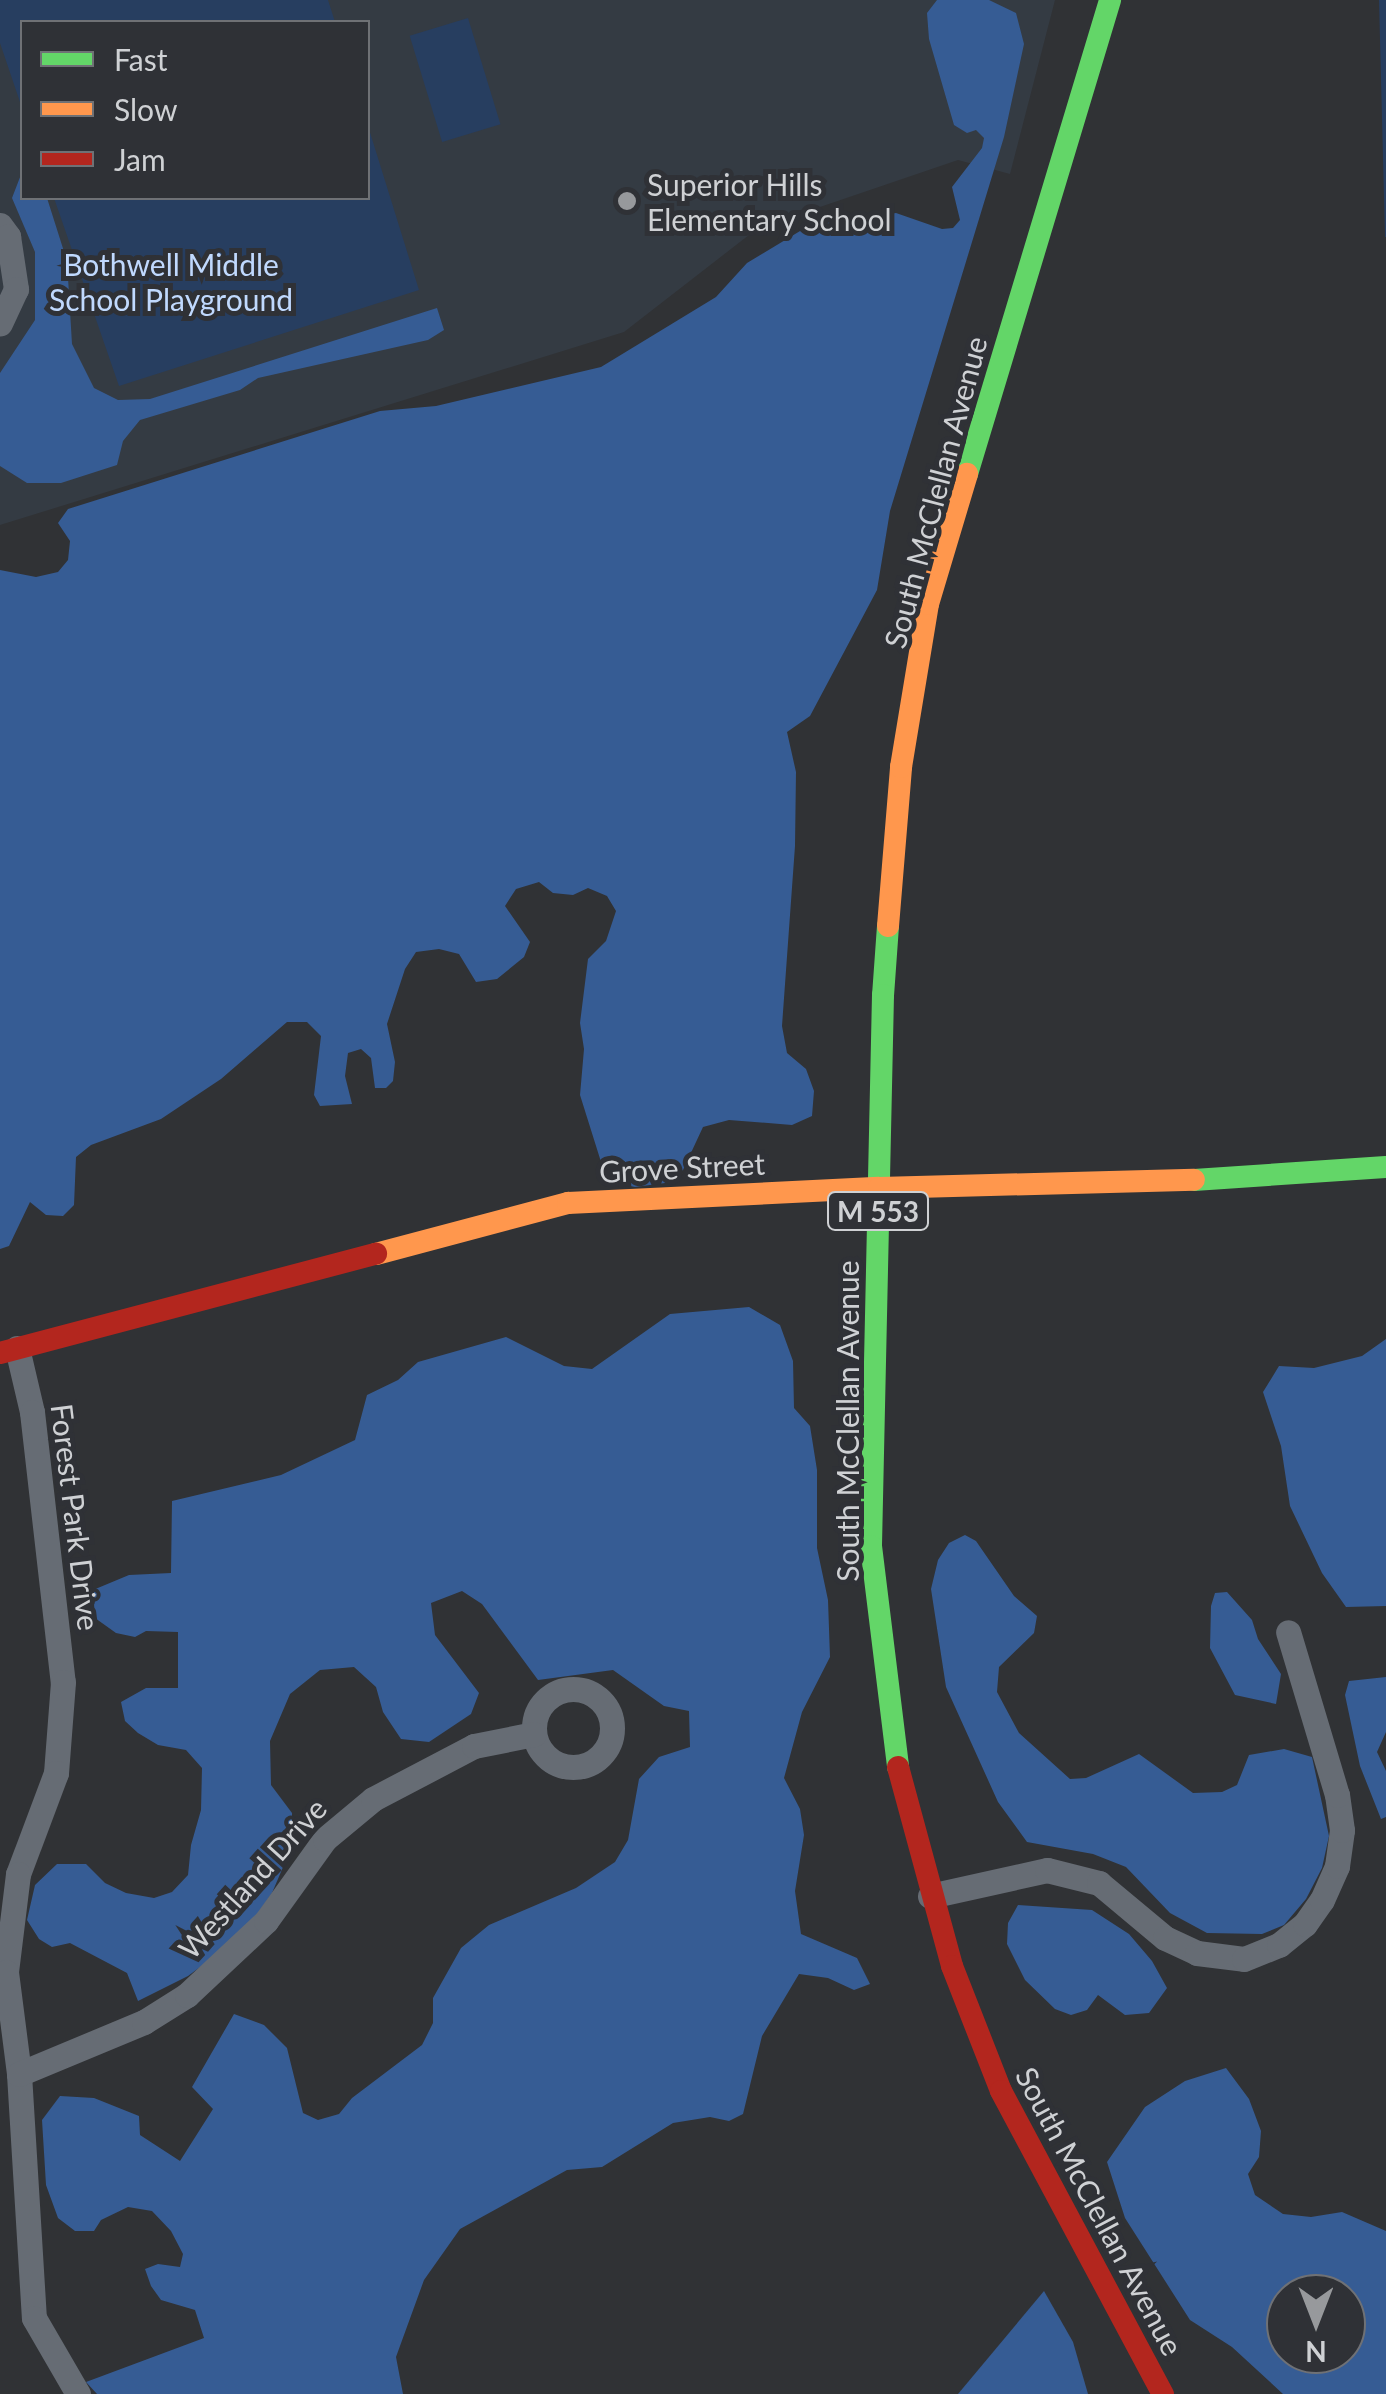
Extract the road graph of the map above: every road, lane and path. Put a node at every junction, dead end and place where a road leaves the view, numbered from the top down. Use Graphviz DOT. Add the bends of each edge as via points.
graph roads {
  1 [pos="1110,0"];
  2 [pos="0,225"];
  3 [pos="0,323"];
  4 [pos="1386,1167"];
  5 [pos="879,1188"];
  6 [pos="9,1350"];
  7 [pos="1288,1632"];
  8 [pos="534,1734"];
  9 [pos="930,1896"];
  10 [pos="19,2074"];
  11 [pos="78,2394"];
  12 [pos="1162,2394"];
  1 -- 5 [label="main road, South McClellan Avenue / M 553" via="928,604 889,890"];
  2 -- 3 [label="street" via="8,236 16,289"];
  4 -- 5 [label="main road, Grove Street" via="1156,1183"];
  5 -- 6 [label="main road, Grove Street" via="568,1203"];
  5 -- 9 [label="main road, South McClellan Avenue / M 553" via="872,1546 893,1743"];
  6 -- 10 [label="street, Forest Park Drive" via="32,1412 63,1682 56,1772 18,1874 6,1972"];
  7 -- 9 [label="street" via="1342,1830 1322,1900 1278,1945 1244,1958 1197,1954 1099,1884 1047,1870"];
  8 -- 10 [label="street, Westland Drive" via="474,1746 373,1799 324,1839 266,1920 187,1995 144,2022"];
  9 -- 12 [label="main road, South McClellan Avenue / M 553" via="1002,2091"];
  10 -- 11 [label="street, Forest Park Drive" via="34,2318"];
}
